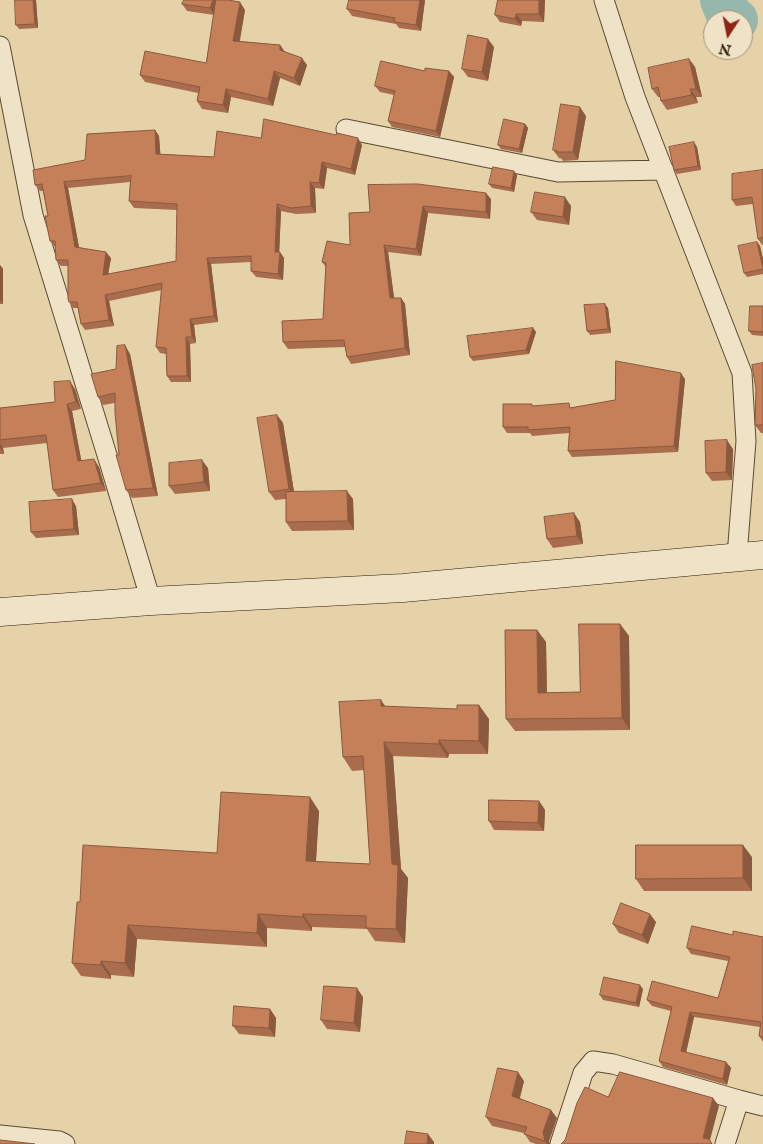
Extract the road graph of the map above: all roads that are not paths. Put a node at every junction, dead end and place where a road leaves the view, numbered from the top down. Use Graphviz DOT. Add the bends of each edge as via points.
graph roads {
  1 [pos="604,0"];
  2 [pos="0,46"];
  3 [pos="346,129"];
  4 [pos="664,170"];
  5 [pos="750,556"];
  6 [pos="150,601"];
  7 [pos="0,612"];
  8 [pos="739,1100"];
  9 [pos="763,1106"];
  10 [pos="0,1135"];
  11 [pos="65,1144"];
  12 [pos="560,1144"];
  13 [pos="725,1144"];
  1 -- 4 [label="street" via="635,97"];
  2 -- 6 [label="street" via="33,215"];
  3 -- 4 [label="street" via="558,172"];
  4 -- 5 [label="street" via="742,373"];
  5 -- 6 [label="street" via="403,588"];
  6 -- 7 [label="street"];
  8 -- 9 [label="street"];
  8 -- 12 [label="street" via="593,1061 583,1073"];
  8 -- 13 [label="street"];
  10 -- 11 [label="street"];
}
